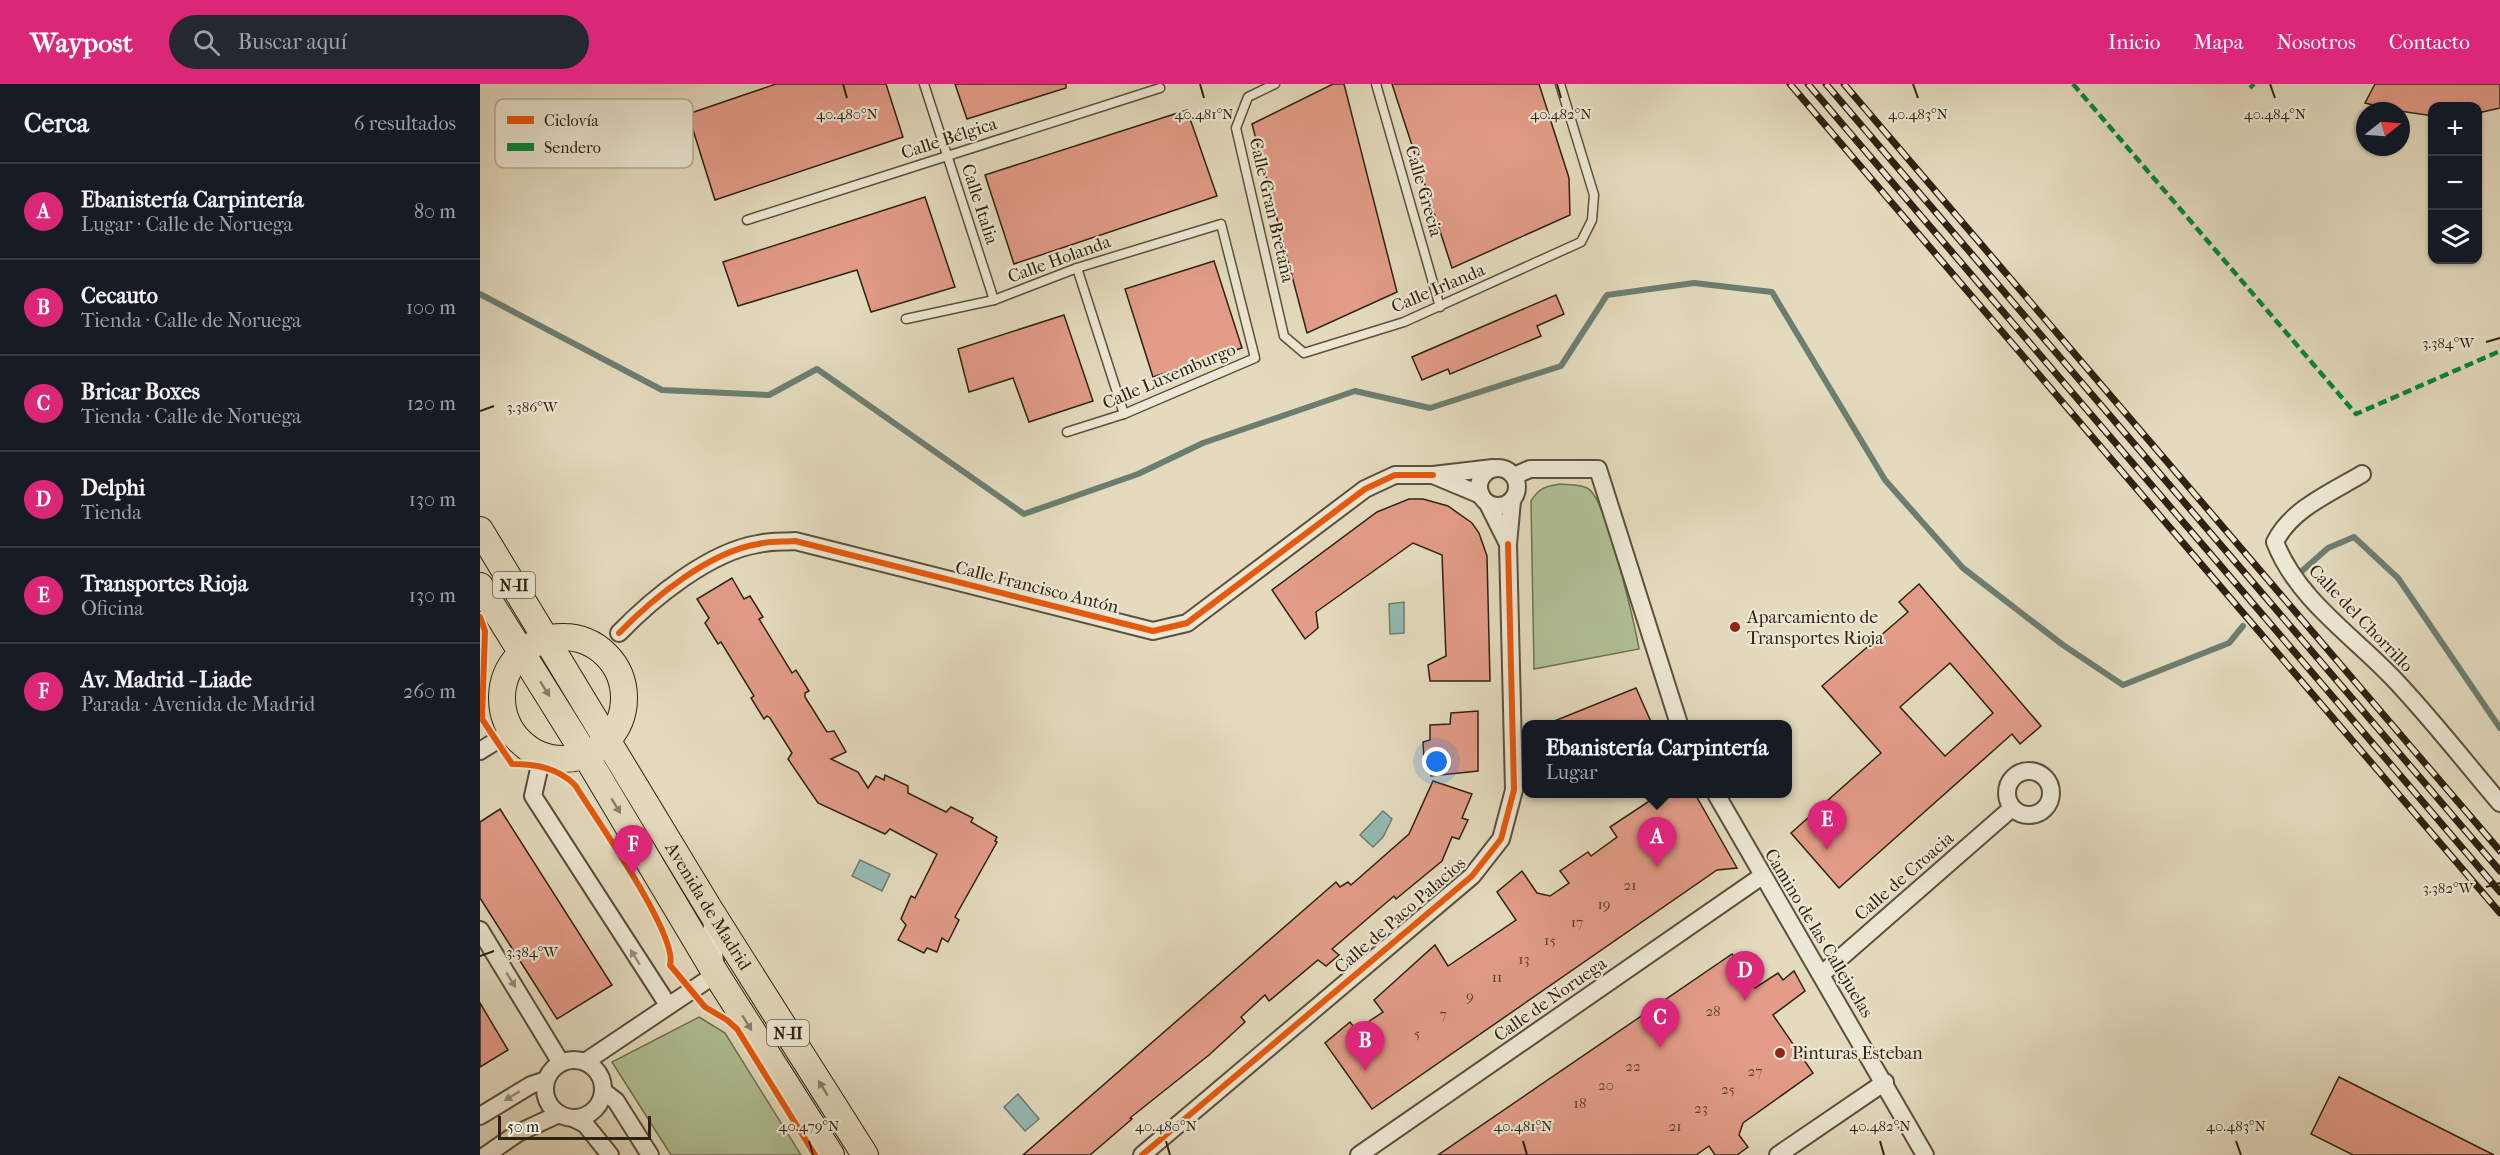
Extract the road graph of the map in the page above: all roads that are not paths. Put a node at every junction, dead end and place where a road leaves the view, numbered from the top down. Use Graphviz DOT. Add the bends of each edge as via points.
graph roads {
  1 [pos="924,84"];
  2 [pos="1275,84"];
  3 [pos="1376,84"];
  4 [pos="1560,84"];
  5 [pos="1160,88"];
  6 [pos="947,156"];
  7 [pos="747,220"];
  8 [pos="1221,224"];
  9 [pos="1077,268"];
  10 [pos="994,300"];
  11 [pos="1440,307"];
  12 [pos="906,319"];
  13 [pos="1304,353"];
  14 [pos="1124,414"];
  15 [pos="1067,432"];
  16 [pos="1497,467"];
  17 [pos="1433,474"];
  18 [pos="2362,474"];
  19 [pos="1514,476"];
  20 [pos="1484,500"];
  21 [pos="1512,501"];
  22 [pos="480,531"];
  23 [pos="1508,544"];
  24 [pos="480,586"];
  25 [pos="619,633"];
  26 [pos="547,639"];
  27 [pos="522,652"];
  28 [pos="1679,720"];
  29 [pos="512,731"];
  30 [pos="609,740"];
  31 [pos="480,751"];
  32 [pos="542,756"];
  33 [pos="586,756"];
  34 [pos="1718,798"];
  35 [pos="2500,803"];
  36 [pos="2012,808"];
  37 [pos="1762,876"];
  38 [pos="710,910"];
  39 [pos="480,930"];
  40 [pos="716,974"];
  41 [pos="1822,974"];
  42 [pos="668,1005"];
  43 [pos="585,1062"];
  44 [pos="561,1063"];
  45 [pos="546,1080"];
  46 [pos="1885,1082"];
  47 [pos="603,1091"];
  48 [pos="480,1116"];
  49 [pos="566,1116"];
  50 [pos="486,1155"];
  51 [pos="610,1155"];
  52 [pos="650,1155"];
  53 [pos="831,1155"];
  54 [pos="866,1155"];
  55 [pos="1142,1155"];
  56 [pos="1359,1155"];
  57 [pos="1778,1155"];
  58 [pos="1925,1155"];
  1 -- 6 [label="lane, Calle Italia"];
  2 -- 13 [label="lane, Calle Gran Bretaña" via="1248,97 1236,128 1284,336"];
  3 -- 11 [label="lane, Calle Grecia"];
  4 -- 11 [label="lane, Calle Irlanda" via="1594,195 1592,220 1581,242"];
  5 -- 6 [label="lane, Calle Bélgica"];
  6 -- 7 [label="lane, Calle Bélgica"];
  6 -- 10 [label="lane, Calle Italia"];
  8 -- 9 [label="lane, Calle Holanda"];
  8 -- 14 [label="lane, Calle Luxemburgo" via="1255,358"];
  9 -- 10 [label="lane, Calle Holanda"];
  9 -- 14 [label="lane"];
  10 -- 12 [label="lane, Calle Holanda"];
  11 -- 13 [label="lane, Calle Irlanda"];
  14 -- 15 [label="lane, Calle Luxemburgo"];
  16 -- 17 [label="street, Calle Francisco Antón"];
  16 -- 19 [label="street"];
  16 -- 20 [label="street" via="1481,477"];
  17 -- 20 [label="street"];
  17 -- 25 [label="street, Calle Francisco Antón" via="1395,475 1365,489 1187,623 1153,631 795,541 757,544 718,557 644,607"];
  18 -- 35 [label="street, Calle del Chorrillo" via="2281,529 2275,542 2284,566 2313,601 2394,679"];
  19 -- 21 [label="street" via="1518,485"];
  19 -- 28 [label="street" via="1530,469 1598,469"];
  20 -- 21 [label="street" via="1501,506"];
  20 -- 23 [label="street"];
  21 -- 23 [label="street, Calle de Paco Palacios"];
  22 -- 26 [label="main road, Avenida de Madrid / N-II"];
  23 -- 55 [label="street, Calle de Paco Palacios" via="1514,790 1501,839 1472,876"];
  24 -- 27 [label="main road, Avenida de Madrid / N-II"];
  26 -- 27 [label="main road"];
  26 -- 30 [label="main road, Avenida de Madrid / N-II"];
  26 -- 30 [label="main road" via="580,639 599,648 614,663 623,681 625,702 620,722"];
  27 -- 29 [label="main road" via="511,665 503,690 504,716"];
  27 -- 33 [label="main road, Avenida de Madrid / N-II, one-way"];
  29 -- 31 [label="street"];
  29 -- 32 [label="main road" via="525,746"];
  30 -- 33 [label="main road"];
  30 -- 38 [label="main road, Avenida de Madrid / N-II"];
  32 -- 33 [label="main road" via="561,760"];
  42 -- 32 [label="street, one-way" via="533,796"];
  33 -- 40 [label="main road, Avenida de Madrid / N-II, one-way"];
  34 -- 37 [label="street, Camino de las Callejuelas"];
  36 -- 41 [label="street, Calle de Croacia"];
  37 -- 41 [label="street, Camino de las Callejuelas"];
  37 -- 56 [label="street, Calle de Noruega"];
  38 -- 40 [label="street"];
  54 -- 38 [label="main road, Avenida de Madrid / N-II, one-way"];
  39 -- 44 [label="street, one-way"];
  40 -- 42 [label="street"];
  40 -- 53 [label="main road, Avenida de Madrid / N-II, one-way"];
  41 -- 46 [label="street, Camino de las Callejuelas"];
  42 -- 43 [label="street"];
  43 -- 44 [label="street"];
  43 -- 47 [label="street" via="599,1074"];
  44 -- 45 [label="street"];
  45 -- 48 [label="street, one-way"];
  45 -- 49 [label="street" via="547,1099"];
  46 -- 57 [label="street"];
  46 -- 58 [label="street, Camino de las Callejuelas"];
  47 -- 49 [label="street" via="594,1111 584,1117"];
  47 -- 52 [label="street" via="616,1101"];
  49 -- 50 [label="street" via="518,1133"];
  49 -- 51 [label="street" via="585,1124"];
}
